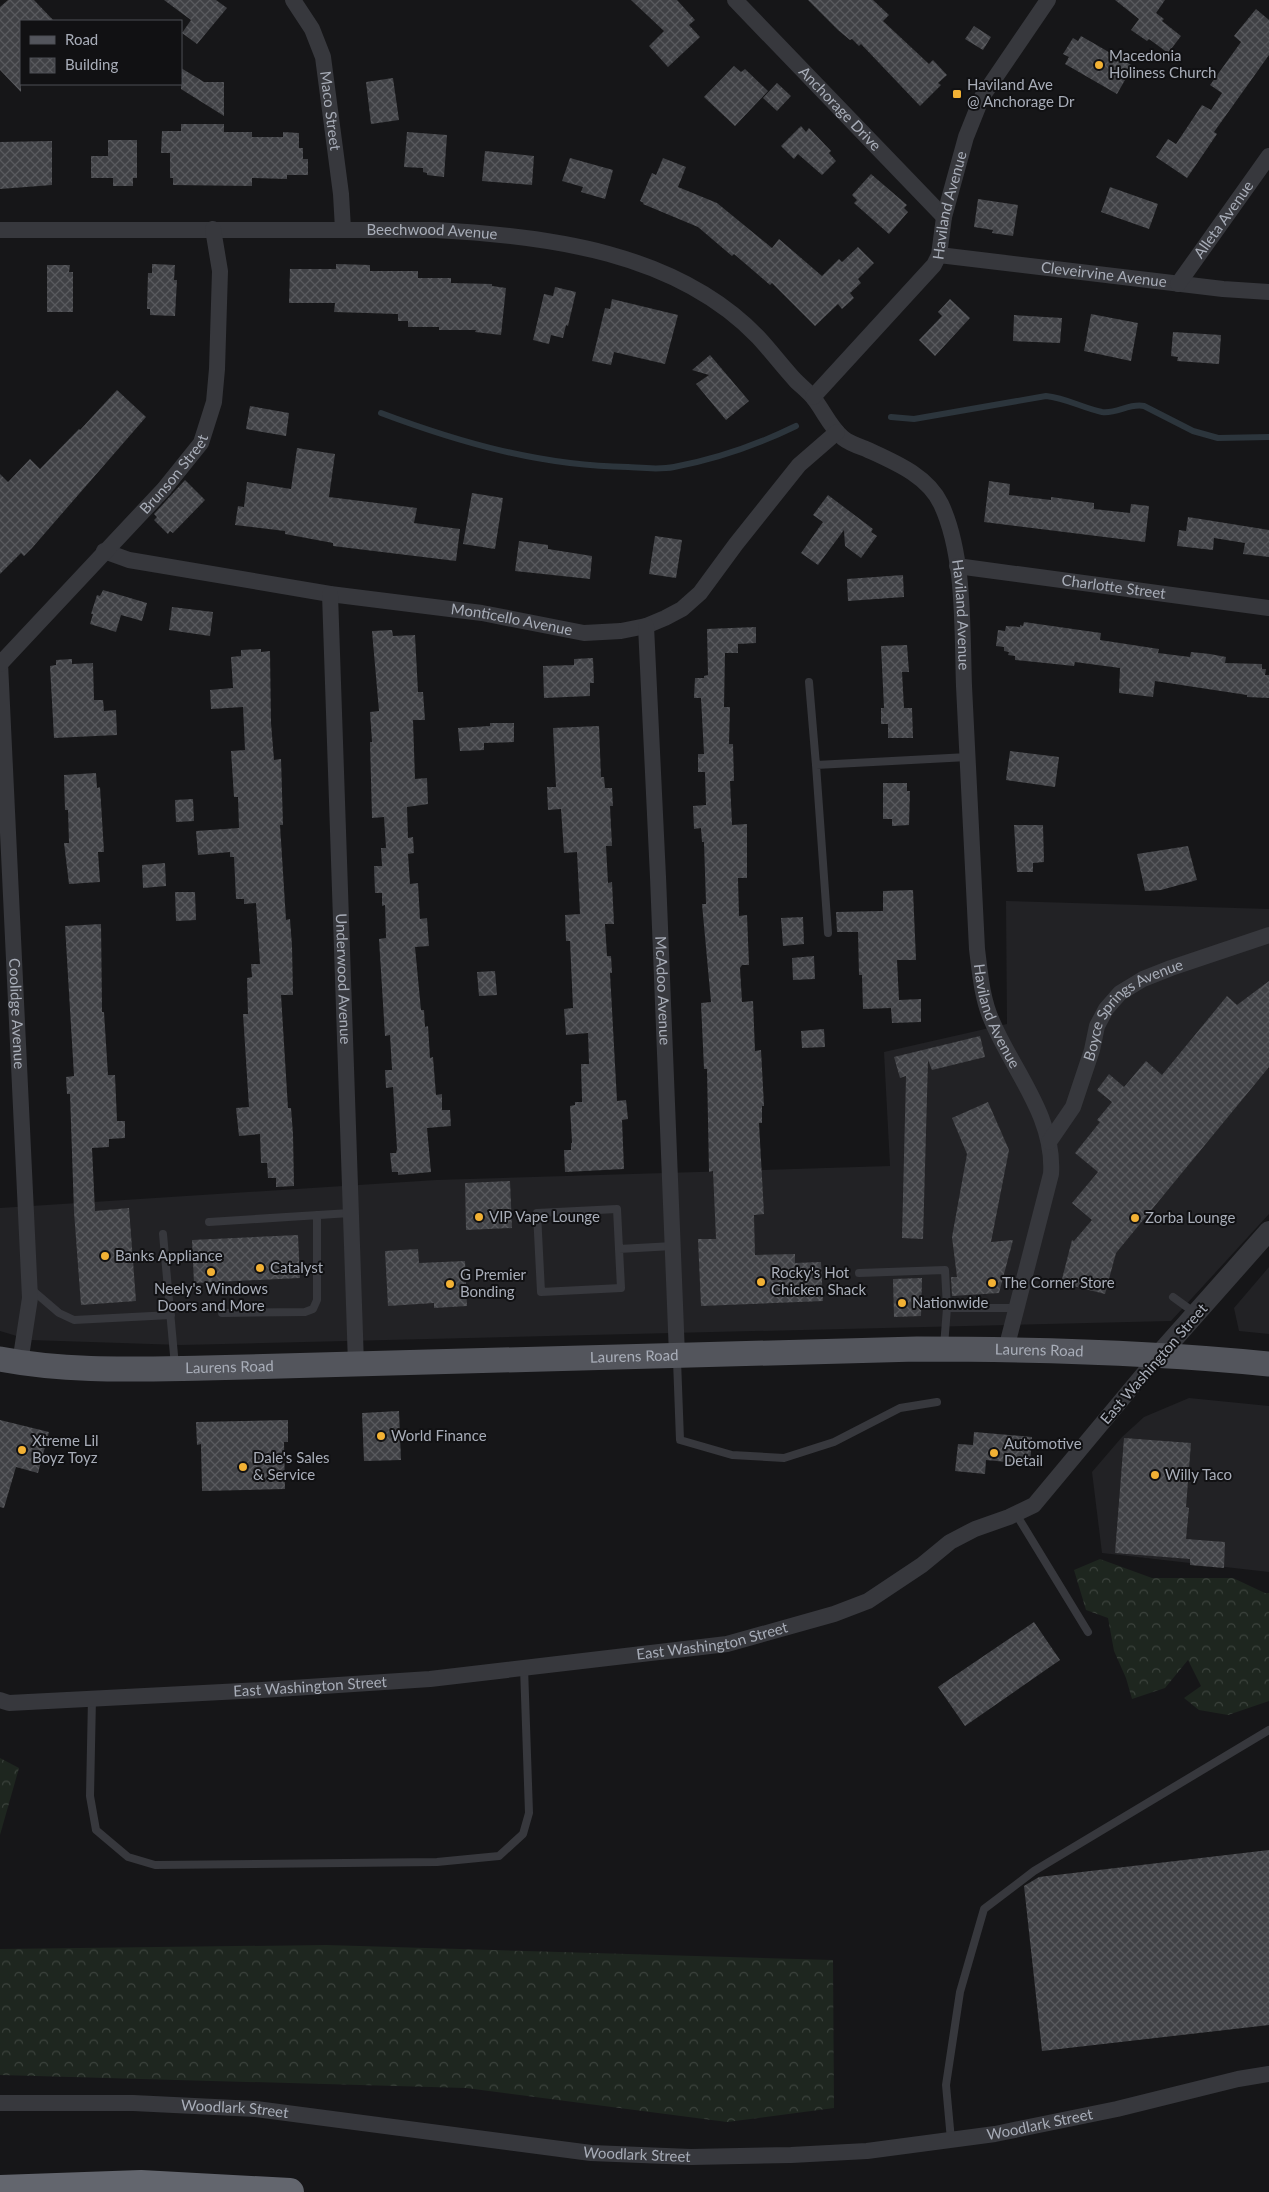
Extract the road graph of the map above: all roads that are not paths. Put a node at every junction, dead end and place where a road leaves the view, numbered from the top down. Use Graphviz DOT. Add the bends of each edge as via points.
graph roads {
  1 [pos="293,0"];
  2 [pos="735,0"];
  3 [pos="1048,0"];
  4 [pos="1269,156"];
  5 [pos="944,217"];
  6 [pos="212,229"];
  7 [pos="343,229"];
  8 [pos="0,230"];
  9 [pos="939,255"];
  10 [pos="1178,284"];
  11 [pos="1269,292"];
  12 [pos="813,397"];
  13 [pos="837,432"];
  14 [pos="104,552"];
  15 [pos="957,566"];
  16 [pos="330,594"];
  17 [pos="1269,608"];
  18 [pos="646,626"];
  19 [pos="0,664"];
  20 [pos="809,682"];
  21 [pos="968,757"];
  22 [pos="816,765"];
  23 [pos="828,933"];
  24 [pos="1269,935"];
  25 [pos="1049,1142"];
  26 [pos="350,1213"];
  27 [pos="317,1215"];
  28 [pos="210,1222"];
  29 [pos="163,1234"];
  30 [pos="1263,1241"];
  31 [pos="673,1246"];
  32 [pos="619,1249"];
  33 [pos="859,1273"];
  34 [pos="30,1288"];
  35 [pos="1173,1297"];
  36 [pos="947,1308"];
  37 [pos="1017,1308"];
  38 [pos="222,1313"];
  39 [pos="1196,1314"];
  40 [pos="171,1315"];
  41 [pos="1006,1349"];
  42 [pos="944,1350"];
  43 [pos="677,1355"];
  44 [pos="1159,1355"];
  45 [pos="10,1361"];
  46 [pos="356,1364"];
  47 [pos="1269,1364"];
  48 [pos="175,1368"];
  49 [pos="937,1402"];
  50 [pos="1016,1514"];
  51 [pos="1088,1632"];
  52 [pos="524,1667"];
  53 [pos="92,1698"];
  54 [pos="0,1700"];
  55 [pos="1269,1730"];
  56 [pos="1269,2074"];
  57 [pos="0,2103"];
  58 [pos="951,2140"];
  59 [pos="0,2188"];
  60 [pos="290,2192"];
  1 -- 7 [label="street, Maco Street" via="312,29 323,57"];
  2 -- 5 [label="street, Anchorage Drive"];
  3 -- 5 [label="street, Haviland Avenue" via="982,97 966,137"];
  4 -- 10 [label="street, Alleta Avenue"];
  5 -- 9 [label="street, Haviland Avenue"];
  6 -- 7 [label="street, Beechwood Avenue"];
  6 -- 8 [label="street, Beechwood Avenue"];
  6 -- 14 [label="street, Brunson Street" via="220,281 214,402 207,426 201,443 164,489"];
  7 -- 12 [label="street, Beechwood Avenue" via="491,233 571,245 639,264 699,290 730,312"];
  9 -- 10 [label="street, Cleveirvine Avenue"];
  9 -- 12 [label="street, Haviland Avenue" via="934,265"];
  10 -- 11 [label="street, Cleveirvine Avenue"];
  12 -- 13 [label="street, Haviland Avenue"];
  13 -- 15 [label="street, Haviland Avenue" via="845,440 901,465 926,483 941,504"];
  13 -- 18 [label="street, Monticello Avenue" via="799,465 700,593 682,609"];
  14 -- 16 [label="street, Monticello Avenue" via="129,560"];
  14 -- 19 [label="street, Brunson Street"];
  15 -- 17 [label="street, Charlotte Street"];
  15 -- 21 [label="street, Haviland Avenue"];
  16 -- 18 [label="street, Monticello Avenue" via="482,613 584,633"];
  16 -- 26 [label="street, Underwood Avenue"];
  18 -- 31 [label="street, McAdoo Avenue"];
  19 -- 34 [label="street, Coolidge Avenue"];
  20 -- 22 [label="lane"];
  21 -- 22 [label="lane"];
  21 -- 25 [label="street, Haviland Avenue" via="977,949 983,987 991,1020 1038,1110"];
  22 -- 23 [label="lane"];
  24 -- 25 [label="street, Boyce Springs Avenue" via="1170,968 1120,993 1097,1026 1073,1107"];
  25 -- 37 [label="street, Haviland Avenue" via="1051,1174"];
  26 -- 27 [label="lane"];
  26 -- 46 [label="street, Underwood Avenue"];
  27 -- 28 [label="lane"];
  27 -- 38 [label="lane" via="317,1300 313,1309 305,1312"];
  29 -- 40 [label="lane"];
  30 -- 39 [label="street, East Washington Street"];
  31 -- 32 [label="lane"];
  31 -- 43 [label="street, McAdoo Avenue"];
  32 -- 32 [label="lane" via="617,1209 537,1213 541,1292 621,1288"];
  33 -- 36 [label="lane" via="944,1270"];
  34 -- 40 [label="lane" via="59,1313 74,1320"];
  34 -- 45 [label="street, Coolidge Avenue" via="30,1298"];
  35 -- 39 [label="lane"];
  36 -- 37 [label="lane"];
  36 -- 42 [label="lane"];
  37 -- 41 [label="street, Haviland Avenue"];
  39 -- 44 [label="street, East Washington Street"];
  40 -- 48 [label="lane"];
  41 -- 42 [label="main road, Laurens Road"];
  41 -- 44 [label="main road, Laurens Road"];
  42 -- 43 [label="main road, Laurens Road"];
  43 -- 46 [label="main road, Laurens Road"];
  43 -- 49 [label="lane" via="680,1440 732,1455 784,1458 834,1442 900,1408"];
  44 -- 47 [label="main road, Laurens Road"];
  44 -- 50 [label="street, East Washington Street" via="1034,1505"];
  45 -- 48 [label="main road, Laurens Road" via="99,1368"];
  46 -- 48 [label="main road, Laurens Road"];
  50 -- 51 [label="lane"];
  50 -- 52 [label="street, East Washington Street" via="950,1542 891,1587 868,1601 834,1614 727,1644"];
  52 -- 53 [label="street, East Washington Street" via="430,1679"];
  52 -- 53 [label="lane" via="529,1813 523,1834 500,1856 437,1862 155,1864 128,1856 96,1830 90,1796"];
  53 -- 54 [label="street, East Washington Street"];
  55 -- 58 [label="lane" via="1034,1871 984,1909 960,1992 946,2085"];
  56 -- 58 [label="street, Woodlark Street" via="1117,2109"];
  57 -- 58 [label="street, Woodlark Street" via="133,2102 256,2109 582,2152 681,2156 791,2156 867,2151"];
  59 -- 60 [label="highway" via="141,2184"];
}
